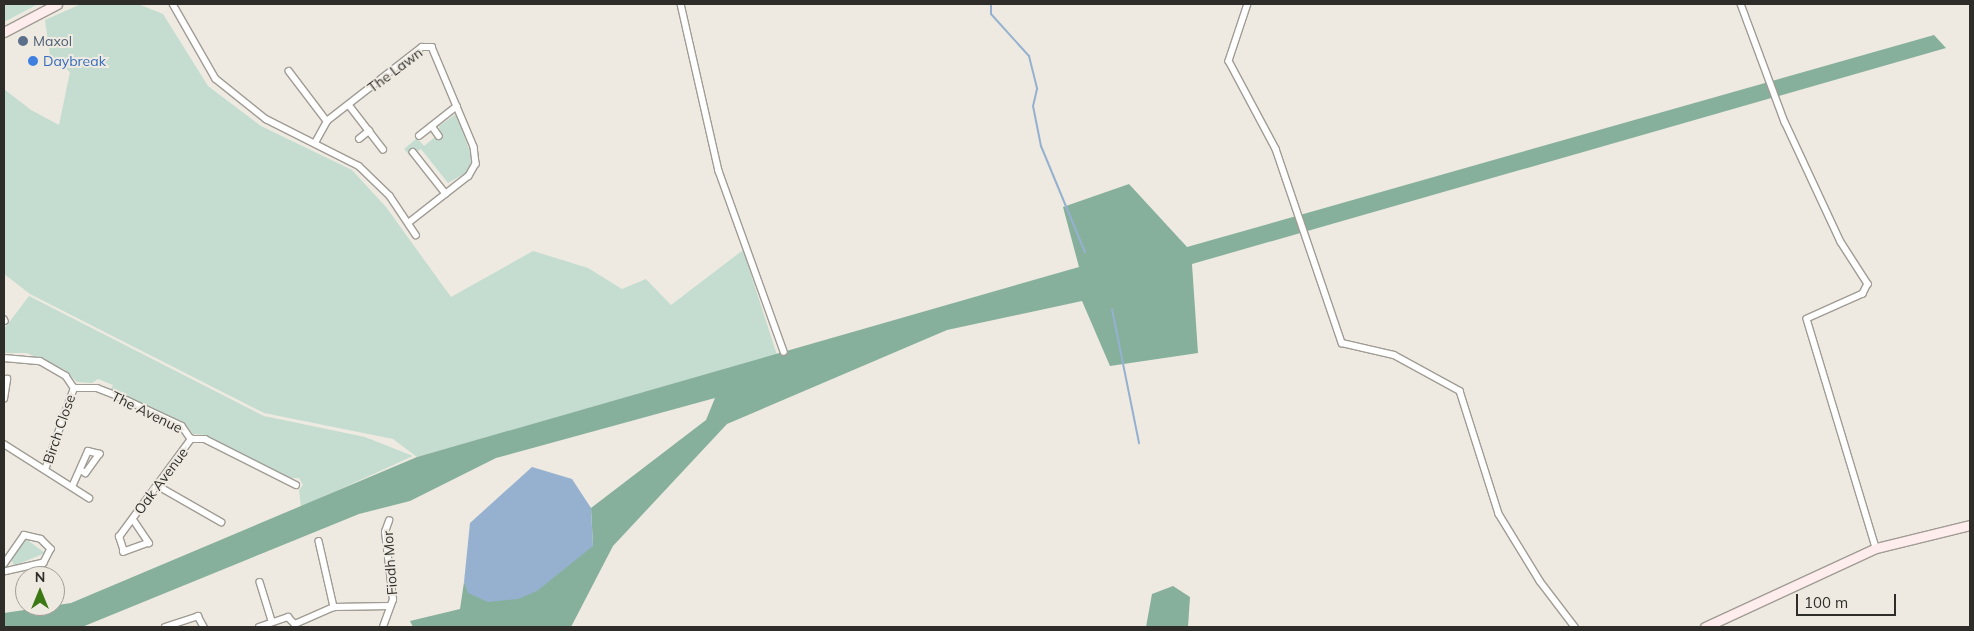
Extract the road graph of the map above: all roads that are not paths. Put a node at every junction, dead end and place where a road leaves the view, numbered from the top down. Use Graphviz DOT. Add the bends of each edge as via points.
graph roads {
  1 [pos="57,4"];
  2 [pos="681,4"];
  3 [pos="1248,4"];
  4 [pos="1741,4"];
  5 [pos="175,5"];
  6 [pos="4,32"];
  7 [pos="289,70"];
  8 [pos="349,104"];
  9 [pos="457,106"];
  10 [pos="327,121"];
  11 [pos="432,126"];
  12 [pos="369,131"];
  13 [pos="419,136"];
  14 [pos="439,136"];
  15 [pos="359,139"];
  16 [pos="315,143"];
  17 [pos="383,149"];
  18 [pos="413,152"];
  19 [pos="446,194"];
  20 [pos="409,223"];
  21 [pos="416,235"];
  22 [pos="784,352"];
  23 [pos="4,358"];
  24 [pos="7,378"];
  25 [pos="74,388"];
  26 [pos="4,399"];
  27 [pos="191,439"];
  28 [pos="4,444"];
  29 [pos="45,470"];
  30 [pos="80,471"];
  31 [pos="296,485"];
  32 [pos="158,486"];
  33 [pos="72,487"];
  34 [pos="89,498"];
  35 [pos="131,521"];
  36 [pos="388,521"];
  37 [pos="221,522"];
  38 [pos="1970,525"];
  39 [pos="319,541"];
  40 [pos="1876,548"];
  41 [pos="4,564"];
  42 [pos="4,572"];
  43 [pos="260,582"];
  44 [pos="390,606"];
  45 [pos="334,607"];
  46 [pos="272,621"];
  47 [pos="295,626"];
  48 [pos="165,627"];
  49 [pos="204,627"];
  50 [pos="259,627"];
  51 [pos="384,627"];
  52 [pos="1576,627"];
  53 [pos="1704,627"];
  1 -- 6 [label="street"];
  2 -- 22 [label="street" via="719,172"];
  3 -- 52 [label="street" via="1229,61 1265,124 1342,343 1394,356 1460,391 1499,514 1540,581"];
  4 -- 40 [label="street" via="1775,98 1841,242 1868,284 1863,294 1807,319"];
  5 -- 16 [label="street" via="216,79 266,119"];
  7 -- 10 [label="street"];
  8 -- 9 [label="street, The Lawn" via="429,46"];
  8 -- 10 [label="street, The Lawn"];
  8 -- 12 [label="street"];
  9 -- 11 [label="street"];
  9 -- 19 [label="street, The Lawn" via="474,146 476,164"];
  10 -- 16 [label="street, The Lawn"];
  11 -- 13 [label="street"];
  11 -- 14 [label="street"];
  12 -- 15 [label="street"];
  12 -- 17 [label="street"];
  16 -- 20 [label="street" via="359,166 390,196"];
  18 -- 19 [label="street"];
  19 -- 20 [label="street, The Lawn"];
  20 -- 21 [label="street"];
  23 -- 25 [label="street" via="40,361 66,376"];
  24 -- 26 [label="street"];
  25 -- 27 [label="street, The Avenue" via="97,388 120,397 182,426"];
  25 -- 29 [label="street, Birch Close"];
  27 -- 31 [label="street, The Avenue" via="205,439"];
  27 -- 32 [label="street, Oak Avenue"];
  28 -- 29 [label="street"];
  29 -- 33 [label="street"];
  30 -- 33 [label="street"];
  32 -- 35 [label="street, Oak Avenue"];
  32 -- 37 [label="street"];
  33 -- 34 [label="street"];
  35 -- 35 [label="street, Oak Avenue" via="119,537 124,552 149,543"];
  36 -- 44 [label="street, Fiodh Mor" via="384,532 394,591"];
  38 -- 40 [label="street"];
  39 -- 45 [label="street" via="325,549"];
  40 -- 53 [label="street"];
  41 -- 42 [label="street" via="24,535 41,539 51,549 44,563"];
  43 -- 46 [label="street"];
  44 -- 45 [label="street, Fiodh Mor"];
  44 -- 51 [label="street, Fiodh Mor"];
  45 -- 47 [label="street, Fiodh Mor"];
  46 -- 47 [label="street, Fiodh Mor" via="288,617"];
  46 -- 50 [label="street"];
  48 -- 49 [label="street" via="198,616"];
}
